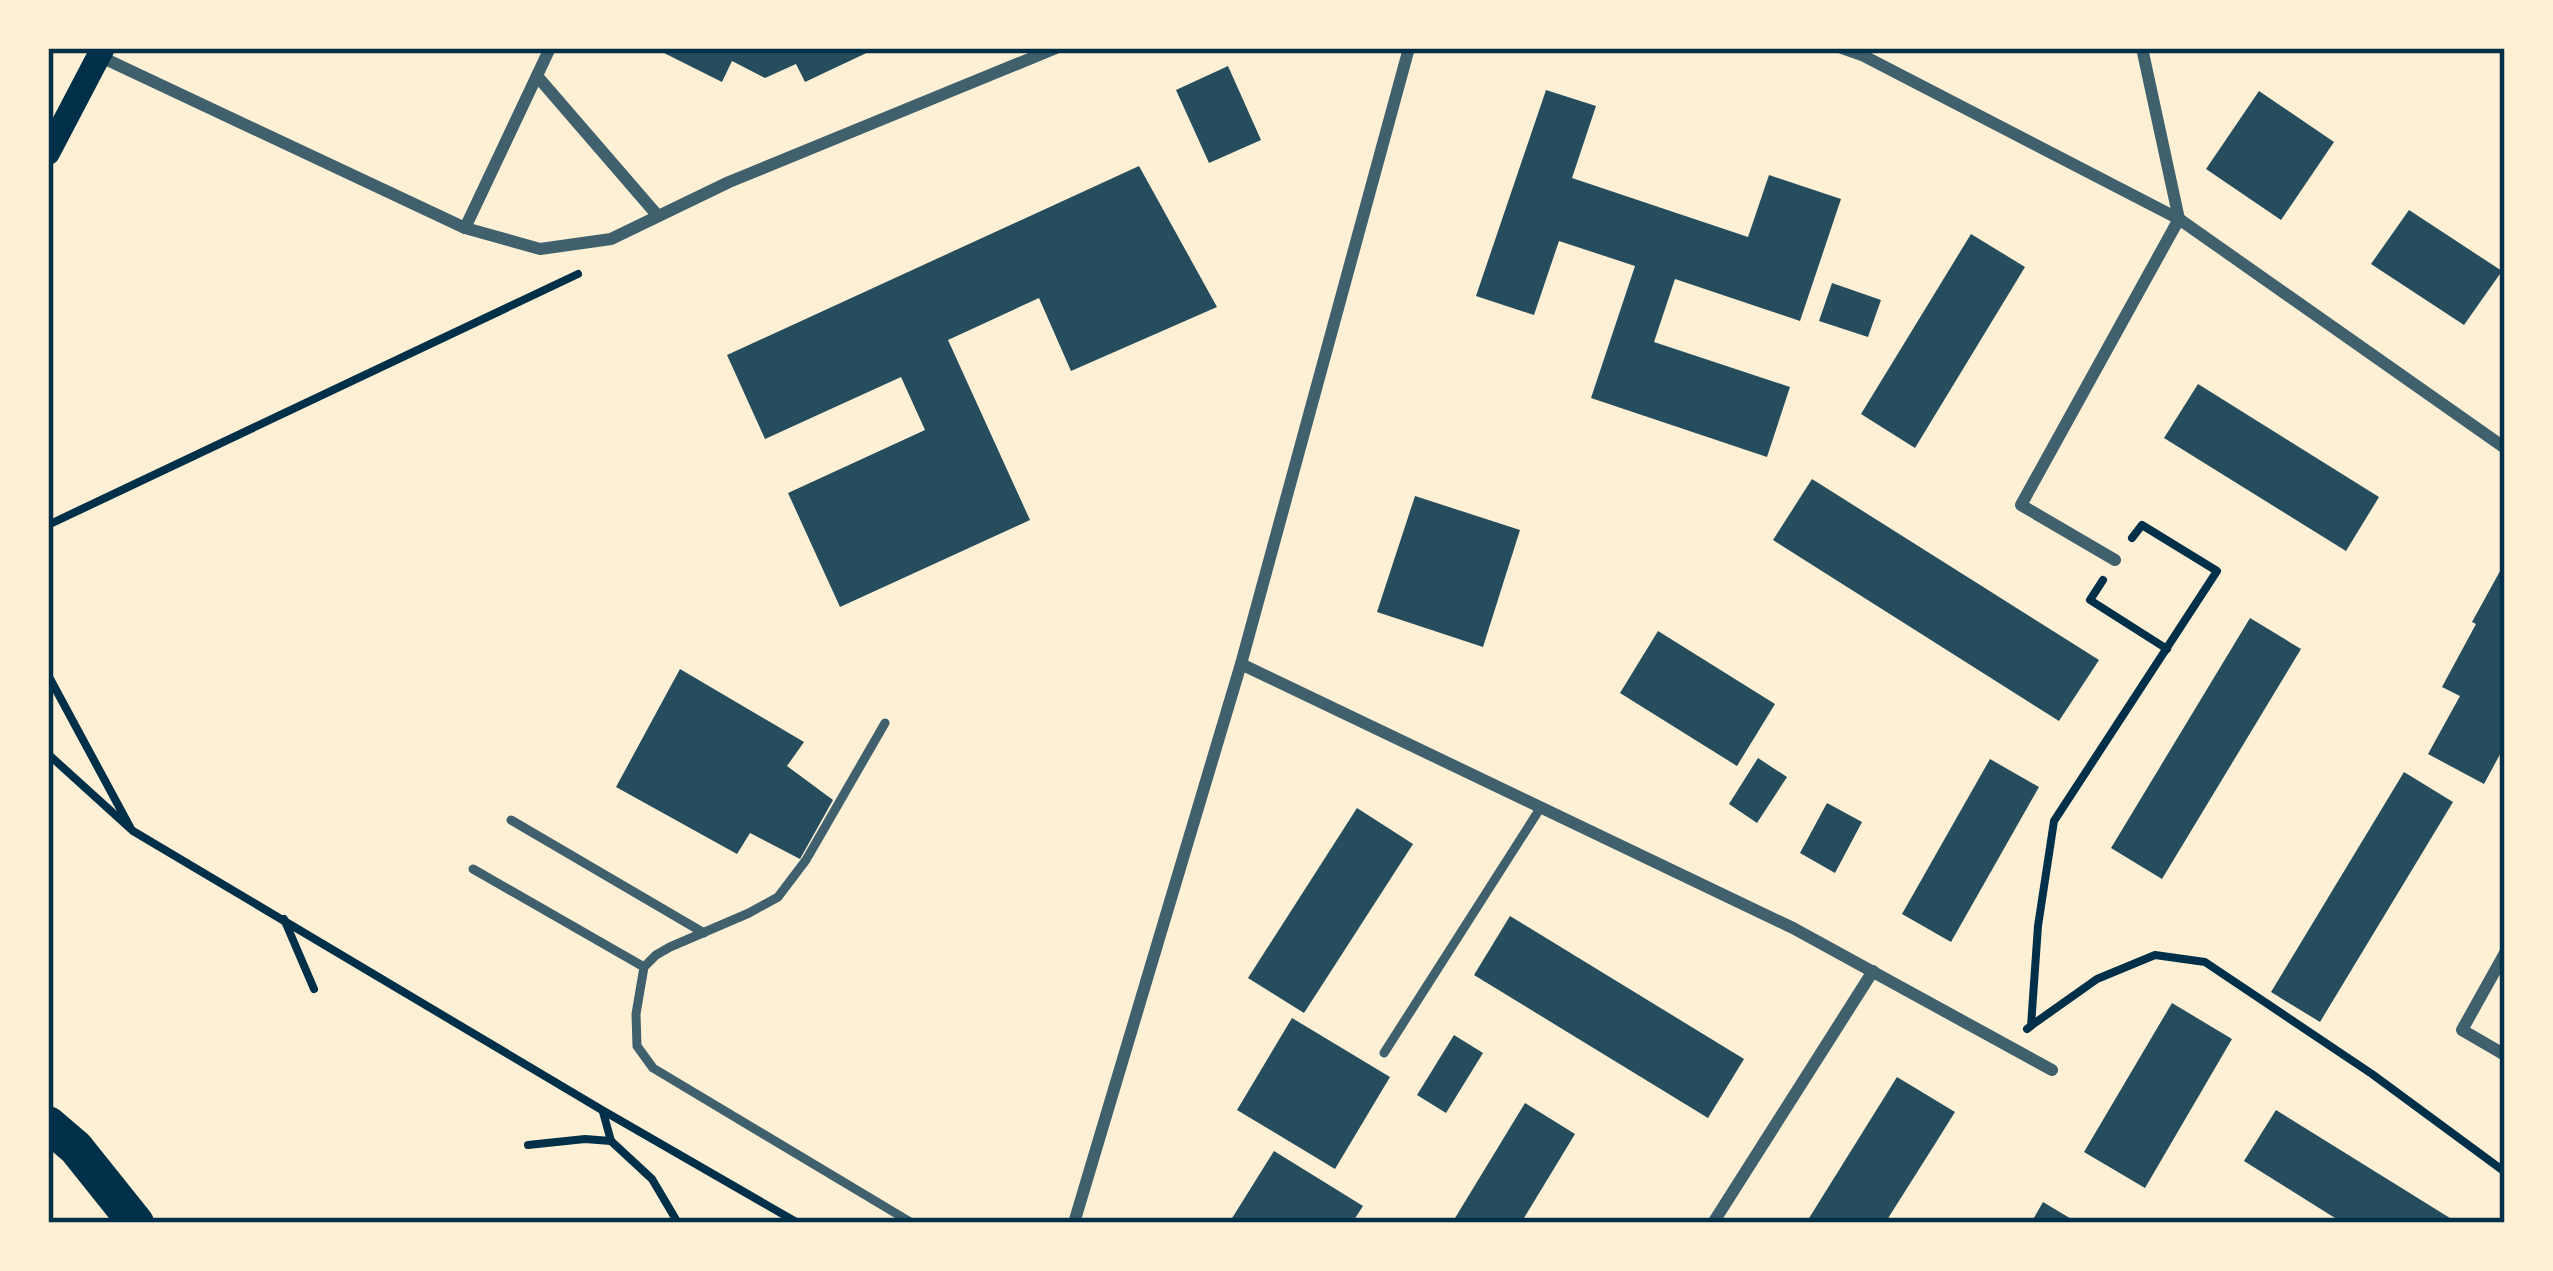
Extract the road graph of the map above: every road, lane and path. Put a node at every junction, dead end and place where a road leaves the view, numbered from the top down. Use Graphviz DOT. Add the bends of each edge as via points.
graph roads {
  1 [pos="550,48"];
  2 [pos="1056,48"];
  3 [pos="1409,48"];
  4 [pos="1842,48"];
  5 [pos="2142,48"];
  6 [pos="101,52"];
  7 [pos="537,76"];
  8 [pos="48,153"];
  9 [pos="658,217"];
  10 [pos="2179,219"];
  11 [pos="465,228"];
  12 [pos="582,272"];
  13 [pos="2505,448"];
  14 [pos="48,525"];
  15 [pos="2115,560"];
  16 [pos="2167,649"];
  17 [pos="1241,664"];
  18 [pos="48,675"];
  19 [pos="885,723"];
  20 [pos="48,754"];
  21 [pos="1541,807"];
  22 [pos="511,820"];
  23 [pos="133,831"];
  24 [pos="472,869"];
  25 [pos="284,919"];
  26 [pos="704,933"];
  27 [pos="2505,953"];
  28 [pos="644,968"];
  29 [pos="1874,971"];
  30 [pos="314,989"];
  31 [pos="2031,1026"];
  32 [pos="2006,1043"];
  33 [pos="1384,1053"];
  34 [pos="2505,1055"];
  35 [pos="2052,1070"];
  36 [pos="602,1111"];
  37 [pos="48,1124"];
  38 [pos="611,1141"];
  39 [pos="529,1145"];
  40 [pos="2505,1172"];
  41 [pos="136,1223"];
  42 [pos="678,1223"];
  43 [pos="797,1223"];
  44 [pos="913,1223"];
  45 [pos="1074,1223"];
  46 [pos="1713,1223"];
  1 -- 7 [label="street"];
  2 -- 9 [label="street"];
  3 -- 17 [label="street"];
  4 -- 10 [label="street"];
  5 -- 10 [label="street"];
  6 -- 8 [label="main road"];
  6 -- 11 [label="street"];
  7 -- 9 [label="street"];
  7 -- 11 [label="street"];
  9 -- 11 [label="street" via="611,238 540,249"];
  10 -- 13 [label="street"];
  10 -- 15 [label="street" via="2021,505"];
  12 -- 14 [label="path"];
  15 -- 16 [label="path" via="2090,600"];
  15 -- 16 [label="path" via="2142,525 2217,571"];
  16 -- 31 [label="path" via="2054,820"];
  17 -- 21 [label="street"];
  17 -- 45 [label="street"];
  18 -- 23 [label="path"];
  19 -- 26 [label="lane" via="778,897"];
  20 -- 23 [label="path"];
  21 -- 29 [label="street"];
  21 -- 33 [label="lane"];
  22 -- 26 [label="lane"];
  23 -- 25 [label="path"];
  24 -- 28 [label="lane"];
  25 -- 30 [label="path"];
  25 -- 36 [label="path"];
  26 -- 28 [label="lane"];
  27 -- 34 [label="street" via="2462,1030"];
  28 -- 44 [label="lane" via="637,1046 653,1068"];
  29 -- 32 [label="street"];
  29 -- 46 [label="street"];
  31 -- 32 [label="path"];
  31 -- 40 [label="path" via="2097,979 2155,955 2205,962"];
  32 -- 35 [label="street"];
  36 -- 38 [label="path"];
  36 -- 43 [label="path"];
  37 -- 41 [label="highway"];
  38 -- 39 [label="path"];
  38 -- 42 [label="path" via="652,1179"];
}
